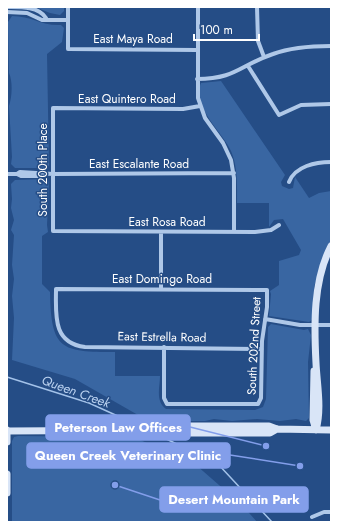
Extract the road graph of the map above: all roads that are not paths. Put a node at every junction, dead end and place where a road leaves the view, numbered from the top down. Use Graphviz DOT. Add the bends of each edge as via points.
graph roads {
  1 [pos="7,7"];
  2 [pos="68,7"];
  3 [pos="198,7"];
  4 [pos="258,7"];
  5 [pos="7,12"];
  6 [pos="46,18"];
  7 [pos="68,20"];
  8 [pos="331,46"];
  9 [pos="197,50"];
  10 [pos="264,57"];
  11 [pos="248,66"];
  12 [pos="197,80"];
  13 [pos="331,104"];
  14 [pos="200,106"];
  15 [pos="53,108"];
  16 [pos="331,162"];
  17 [pos="234,173"];
  18 [pos="7,174"];
  19 [pos="53,174"];
  20 [pos="289,182"];
  21 [pos="279,225"];
  22 [pos="53,231"];
  23 [pos="161,232"];
  24 [pos="234,232"];
  25 [pos="331,246"];
  26 [pos="161,289"];
  27 [pos="267,290"];
  28 [pos="265,319"];
  29 [pos="316,325"];
  30 [pos="331,325"];
  31 [pos="65,338"];
  32 [pos="164,347"];
  33 [pos="262,349"];
  34 [pos="7,430"];
  35 [pos="316,430"];
  36 [pos="331,430"];
  37 [pos="7,442"];
  38 [pos="7,474"];
  39 [pos="7,493"];
  40 [pos="331,512"];
  41 [pos="312,517"];
  1 -- 6 [label="street" via="31,9 44,14"];
  2 -- 7 [label="street"];
  3 -- 9 [label="street"];
  4 -- 10 [label="street" via="257,37"];
  5 -- 6 [label="street" via="27,13 42,20"];
  6 -- 7 [label="street"];
  7 -- 9 [label="street, East Maya Road" via="68,49"];
  8 -- 10 [label="street" via="294,48"];
  9 -- 12 [label="street"];
  10 -- 11 [label="street"];
  11 -- 12 [label="street" via="224,78"];
  11 -- 13 [label="street" via="279,115 301,105"];
  12 -- 14 [label="street"];
  14 -- 15 [label="street, East Quintero Road" via="183,109"];
  14 -- 17 [label="street" via="205,118 228,151"];
  15 -- 19 [label="street, South 200th Place"];
  16 -- 20 [label="street" via="317,163 302,169 292,176"];
  17 -- 19 [label="street, East Escalante Road"];
  17 -- 24 [label="street"];
  18 -- 19 [label="street, East Escalante Road"];
  19 -- 22 [label="street, South 200th Place"];
  21 -- 24 [label="street, East Rosa Road" via="264,231"];
  22 -- 23 [label="street, East Rosa Road"];
  23 -- 24 [label="street, East Rosa Road"];
  23 -- 26 [label="street"];
  25 -- 29 [label="main road" via="318,284"];
  26 -- 27 [label="street, East Domingo Road"];
  26 -- 31 [label="street, East Domingo Road" via="56,289 56,323"];
  27 -- 28 [label="street, South 202nd Street"];
  28 -- 29 [label="street"];
  28 -- 33 [label="street, South 202nd Street"];
  29 -- 30 [label="street"];
  29 -- 35 [label="main road" via="316,365 313,384 313,420"];
  31 -- 32 [label="street, East Estrella Road" via="73,344 85,347"];
  32 -- 33 [label="street, East Estrella Road"];
  32 -- 33 [label="street, South 202nd Street" via="164,398 171,405 260,403"];
  34 -- 35 [label="main road" via="270,433 277,429"];
  34 -- 37 [label="main road"];
  35 -- 36 [label="main road"];
  38 -- 39 [label="main road"];
  40 -- 41 [label="street"];
}
